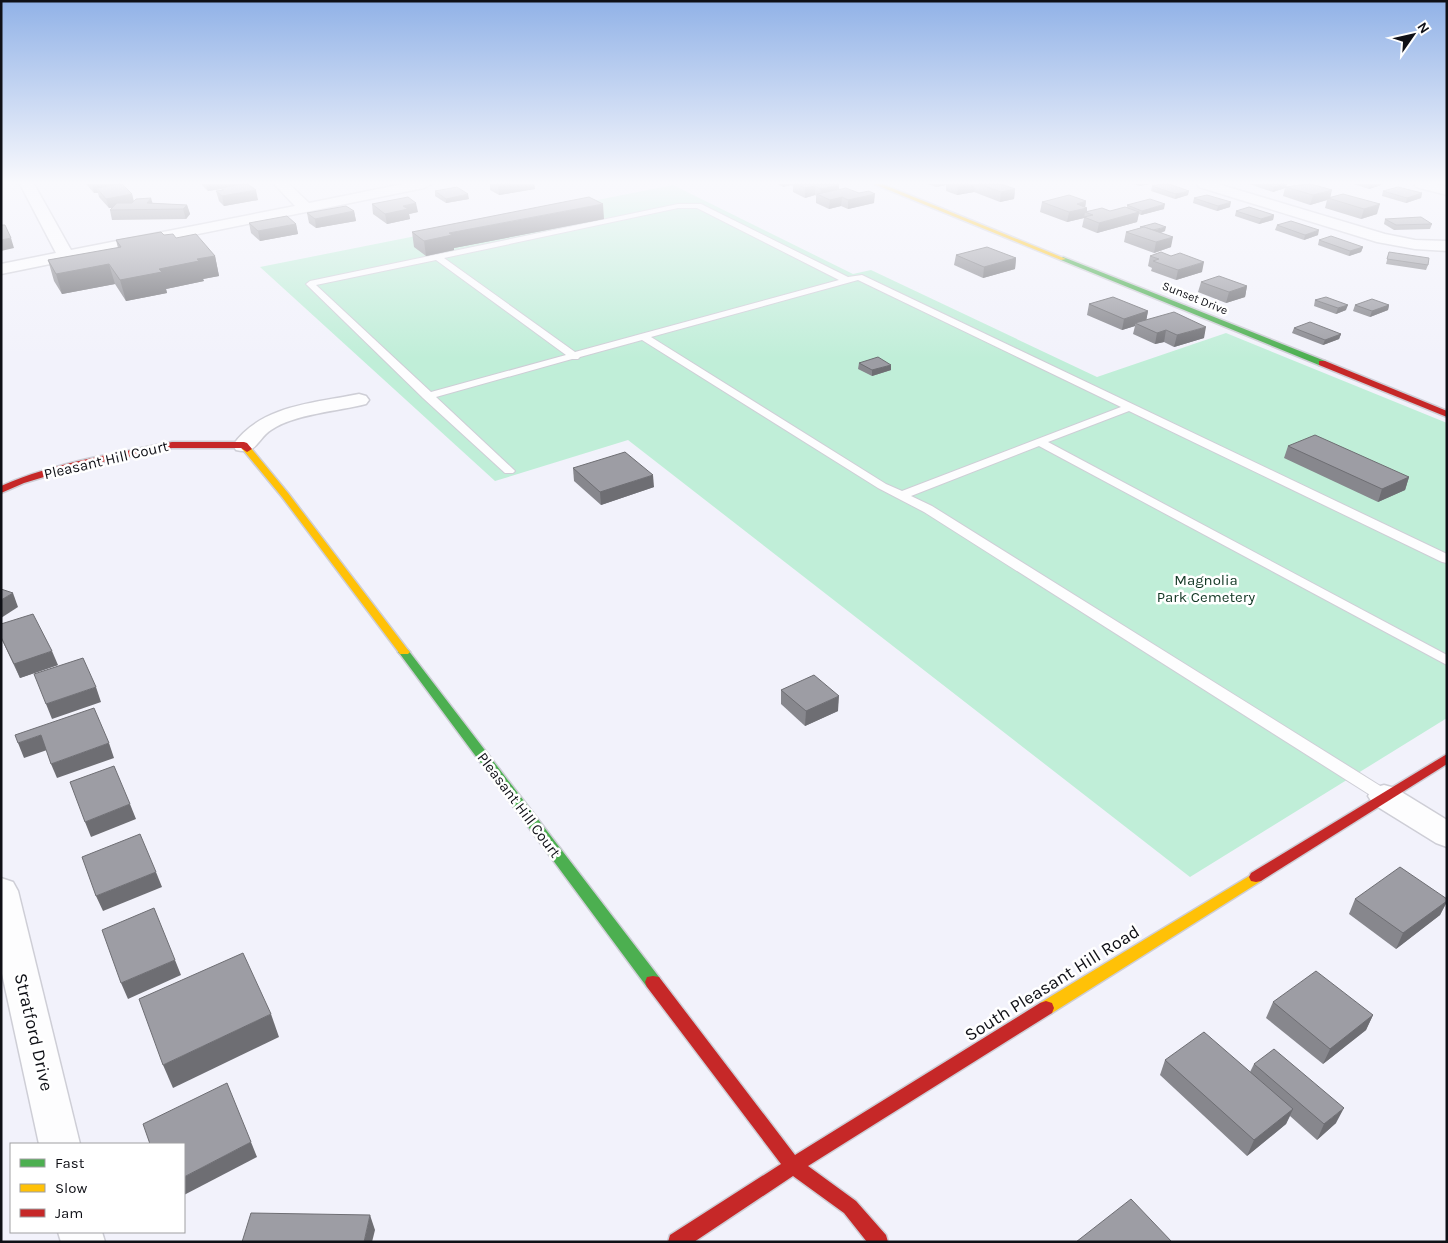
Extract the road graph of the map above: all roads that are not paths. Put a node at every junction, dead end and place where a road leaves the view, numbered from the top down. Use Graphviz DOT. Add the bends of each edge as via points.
graph roads {
  1 [pos="58,242"];
  2 [pos="136,242"];
  3 [pos="507,242"];
  4 [pos="770,242"];
  5 [pos="1021,242"];
  6 [pos="1399,242"];
  7 [pos="1447,246"];
  8 [pos="66,256"];
  9 [pos="436,257"];
  10 [pos="1,269"];
  11 [pos="848,281"];
  12 [pos="645,338"];
  13 [pos="575,357"];
  14 [pos="427,396"];
  15 [pos="359,400"];
  16 [pos="1129,407"];
  17 [pos="1447,414"];
  18 [pos="1039,442"];
  19 [pos="244,445"];
  20 [pos="509,472"];
  21 [pos="1,490"];
  22 [pos="902,496"];
  23 [pos="1447,559"];
  24 [pos="1447,661"];
  25 [pos="1447,758"];
  26 [pos="1384,796"];
  27 [pos="1447,836"];
  28 [pos="1,892"];
  29 [pos="60,1143"];
  30 [pos="793,1166"];
  31 [pos="677,1242"];
  32 [pos="879,1242"];
  1 -- 8 [label="street"];
  2 -- 8 [label="street"];
  3 -- 9 [label="lane"];
  4 -- 11 [label="lane"];
  5 -- 17 [label="street, Sunset Drive"];
  6 -- 7 [label="street"];
  8 -- 10 [label="street"];
  9 -- 13 [label="lane"];
  9 -- 14 [label="lane" via="310,284"];
  11 -- 12 [label="lane"];
  11 -- 16 [label="lane" via="859,277"];
  12 -- 13 [label="lane"];
  12 -- 22 [label="lane"];
  13 -- 14 [label="lane"];
  14 -- 20 [label="lane"];
  15 -- 19 [label="street" via="294,413 264,425"];
  16 -- 18 [label="lane"];
  16 -- 23 [label="lane"];
  18 -- 22 [label="lane"];
  18 -- 24 [label="lane"];
  19 -- 21 [label="street, Pleasant Hill Court" via="172,445 75,465"];
  19 -- 30 [label="street, Pleasant Hill Court"];
  22 -- 26 [label="lane" via="928,509"];
  25 -- 26 [label="street, South Pleasant Hill Road"];
  26 -- 27 [label="street"];
  26 -- 30 [label="street, South Pleasant Hill Road"];
  28 -- 29 [label="street, Stratford Drive"];
  30 -- 31 [label="street, South Pleasant Hill Road"];
  30 -- 32 [label="street, Pleasant Hill Court" via="850,1207"];
}
